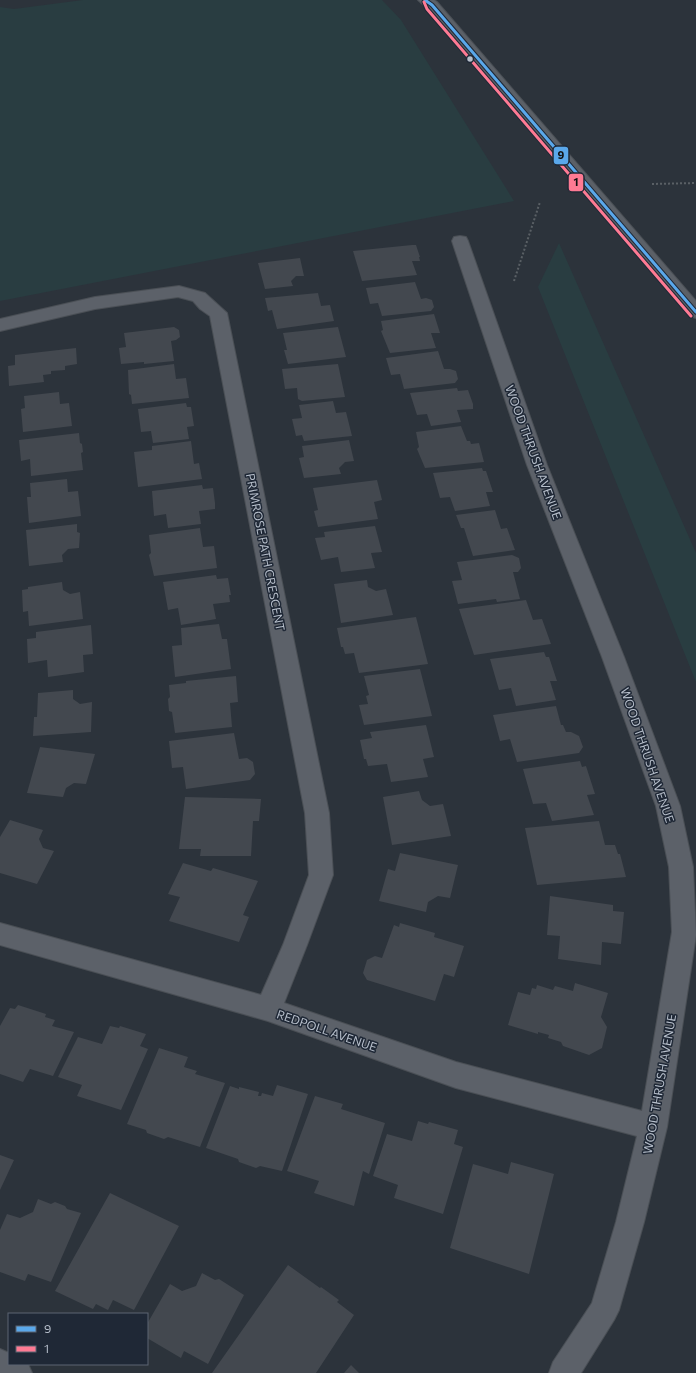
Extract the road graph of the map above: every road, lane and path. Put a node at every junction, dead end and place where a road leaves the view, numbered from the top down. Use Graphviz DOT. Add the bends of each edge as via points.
graph roads {
  1 [pos="429,2"];
  2 [pos="696,183"];
  3 [pos="652,184"];
  4 [pos="540,202"];
  5 [pos="460,241"];
  6 [pos="514,281"];
  7 [pos="696,312"];
  8 [pos="0,325"];
  9 [pos="0,934"];
  10 [pos="268,1009"];
  11 [pos="653,1127"];
  12 [pos="0,1364"];
  13 [pos="17,1373"];
  14 [pos="564,1373"];
  1 -- 7 [label="main road"];
  2 -- 3 [label="path"];
  4 -- 6 [label="path"];
  5 -- 11 [label="street, WOOD THRUSH AVENUE" via="537,465 613,657 668,806 681,867 684,932"];
  8 -- 10 [label="street, PRIMROSE PATH CRESCENT" via="95,303 179,291 199,297 218,313 318,813 321,875"];
  9 -- 10 [label="street, REDPOLL AVENUE"];
  10 -- 11 [label="street, REDPOLL AVENUE" via="456,1075"];
  11 -- 14 [label="street, WOOD THRUSH AVENUE" via="630,1222 604,1310"];
  12 -- 13 [label="street"];
}
